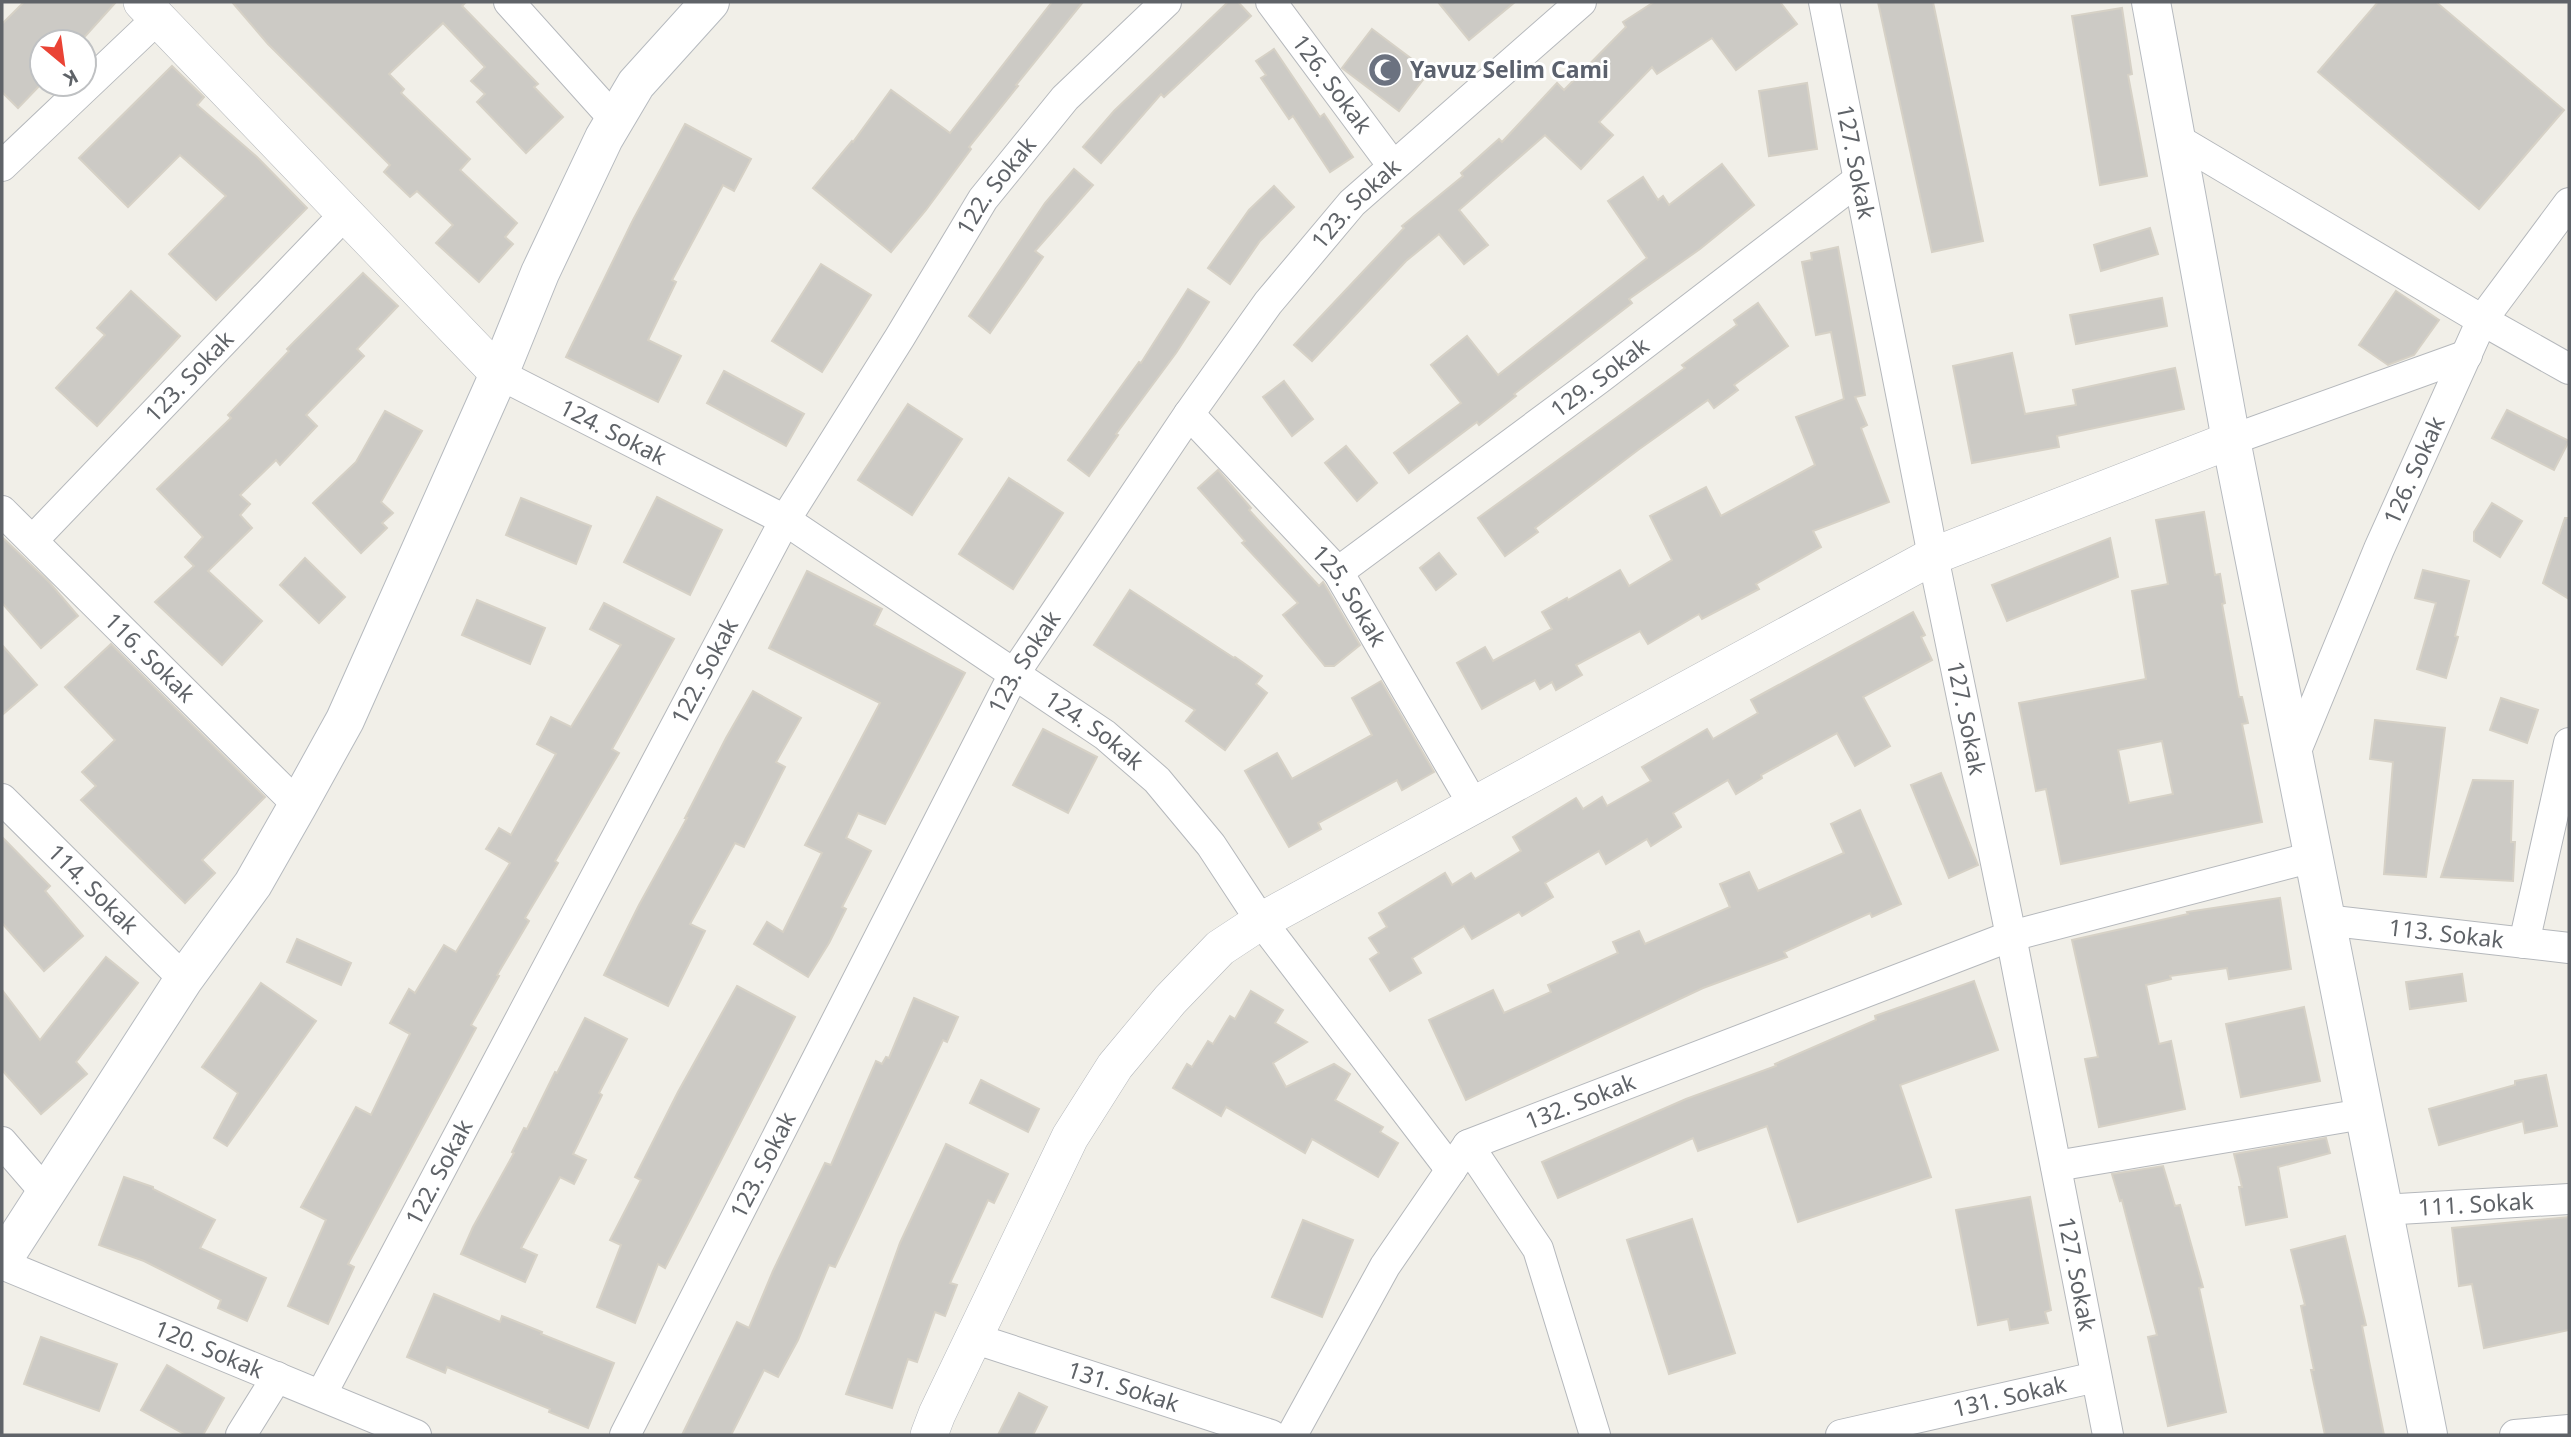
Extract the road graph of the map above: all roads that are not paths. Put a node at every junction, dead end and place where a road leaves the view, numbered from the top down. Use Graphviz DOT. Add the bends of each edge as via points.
graph roads {
  1 [pos="509,2"];
  2 [pos="710,2"];
  3 [pos="1166,2"];
  4 [pos="1271,2"];
  5 [pos="1581,2"];
  6 [pos="1824,2"];
  7 [pos="2151,2"];
  8 [pos="150,10"];
  9 [pos="615,120"];
  10 [pos="2175,138"];
  11 [pos="2,166"];
  12 [pos="1393,166"];
  13 [pos="1858,180"];
  14 [pos="2569,203"];
  15 [pos="345,214"];
  16 [pos="2482,320"];
  17 [pos="2466,355"];
  18 [pos="2569,369"];
  19 [pos="499,374"];
  20 [pos="1189,414"];
  21 [pos="2231,440"];
  22 [pos="2,511"];
  23 [pos="785,520"];
  24 [pos="33,540"];
  25 [pos="1933,556"];
  26 [pos="1338,572"];
  27 [pos="1014,674"];
  28 [pos="2569,743"];
  29 [pos="2293,758"];
  30 [pos="2,799"];
  31 [pos="1473,804"];
  32 [pos="298,805"];
  33 [pos="2313,857"];
  34 [pos="2325,920"];
  35 [pos="1261,921"];
  36 [pos="2011,936"];
  37 [pos="2524,943"];
  38 [pos="2569,948"];
  39 [pos="184,979"];
  40 [pos="2363,1114"];
  41 [pos="2,1142"];
  42 [pos="1468,1145"];
  43 [pos="2056,1166"];
  44 [pos="1451,1170"];
  45 [pos="46,1193"];
  46 [pos="2569,1199"];
  47 [pos="2382,1210"];
  48 [pos="2,1262"];
  49 [pos="973,1338"];
  50 [pos="277,1377"];
  51 [pos="2096,1377"];
  52 [pos="321,1395"];
  53 [pos="2569,1430"];
  54 [pos="241,1435"];
  55 [pos="416,1435"];
  56 [pos="625,1435"];
  57 [pos="929,1435"];
  58 [pos="1271,1435"];
  59 [pos="1292,1435"];
  60 [pos="1595,1435"];
  61 [pos="1841,1435"];
  62 [pos="2108,1435"];
  63 [pos="2428,1435"];
  64 [pos="2515,1435"];
  1 -- 9 [label="street"];
  2 -- 9 [label="main road" via="636,84"];
  3 -- 23 [label="street, 122. Sokak" via="1065,98 983,199"];
  4 -- 12 [label="street, 126. Sokak"];
  5 -- 12 [label="street, 123. Sokak"];
  6 -- 13 [label="street, 127. Sokak"];
  7 -- 10 [label="main road"];
  8 -- 11 [label="street"];
  8 -- 15 [label="street"];
  9 -- 19 [label="main road" via="576,193"];
  10 -- 16 [label="street"];
  10 -- 21 [label="main road"];
  12 -- 20 [label="street, 123. Sokak" via="1352,203 1268,303"];
  13 -- 25 [label="street, 127. Sokak"];
  13 -- 26 [label="street, 129. Sokak"];
  14 -- 16 [label="street, 126. Sokak"];
  15 -- 19 [label="street"];
  15 -- 24 [label="street, 123. Sokak"];
  16 -- 17 [label="street, 126. Sokak"];
  16 -- 18 [label="street"];
  17 -- 21 [label="street"];
  17 -- 29 [label="street, 126. Sokak"];
  19 -- 23 [label="street, 124. Sokak"];
  19 -- 32 [label="main road" via="345,720"];
  20 -- 26 [label="street, 125. Sokak"];
  20 -- 27 [label="street, 123. Sokak"];
  21 -- 25 [label="street"];
  21 -- 29 [label="main road"];
  22 -- 24 [label="street, 116. Sokak"];
  23 -- 27 [label="street, 124. Sokak"];
  23 -- 52 [label="street, 122. Sokak"];
  24 -- 32 [label="street, 116. Sokak"];
  25 -- 31 [label="street"];
  25 -- 36 [label="street, 127. Sokak"];
  26 -- 31 [label="street, 125. Sokak"];
  27 -- 35 [label="street, 124. Sokak" via="1105,735 1157,780 1211,845"];
  27 -- 56 [label="street, 123. Sokak"];
  28 -- 37 [label="street"];
  29 -- 33 [label="main road"];
  30 -- 39 [label="street, 114. Sokak"];
  31 -- 35 [label="street"];
  32 -- 39 [label="main road" via="253,884"];
  33 -- 34 [label="main road"];
  33 -- 36 [label="street, 132. Sokak"];
  34 -- 37 [label="street, 113. Sokak"];
  34 -- 40 [label="main road"];
  35 -- 44 [label="street, 124. Sokak"];
  35 -- 49 [label="street" via="1220,948 1115,1066 1070,1137"];
  36 -- 42 [label="street, 132. Sokak"];
  36 -- 43 [label="street, 127. Sokak"];
  37 -- 38 [label="street, 113. Sokak"];
  39 -- 45 [label="main road"];
  40 -- 43 [label="street"];
  40 -- 47 [label="main road"];
  41 -- 45 [label="street"];
  42 -- 44 [label="street"];
  42 -- 60 [label="street" via="1538,1249"];
  43 -- 51 [label="street, 127. Sokak"];
  44 -- 59 [label="street" via="1385,1266"];
  45 -- 48 [label="main road"];
  46 -- 47 [label="street, 111. Sokak"];
  47 -- 63 [label="main road"];
  48 -- 50 [label="street, 120. Sokak"];
  49 -- 57 [label="street"];
  49 -- 58 [label="street, 131. Sokak"];
  50 -- 52 [label="street, 120. Sokak"];
  50 -- 54 [label="street"];
  51 -- 61 [label="street, 131. Sokak"];
  51 -- 62 [label="street, 127. Sokak"];
  52 -- 55 [label="street, 120. Sokak"];
  53 -- 64 [label="street"];
}
